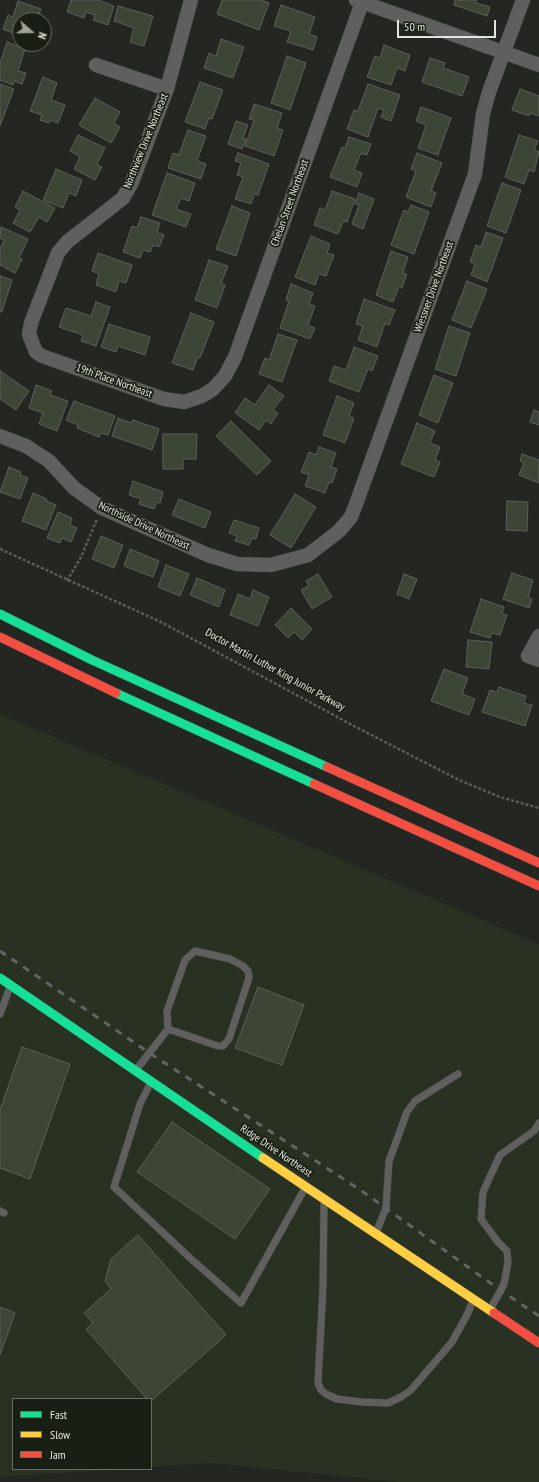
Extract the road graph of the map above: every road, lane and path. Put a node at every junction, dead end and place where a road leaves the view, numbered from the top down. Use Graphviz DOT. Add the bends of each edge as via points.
graph roads {
  1 [pos="191,0"];
  2 [pos="523,0"];
  3 [pos="360,1"];
  4 [pos="504,52"];
  5 [pos="96,65"];
  6 [pos="539,65"];
  7 [pos="167,89"];
  8 [pos="32,345"];
  9 [pos="202,396"];
  10 [pos="0,436"];
  11 [pos="102,508"];
  12 [pos="0,550"];
  13 [pos="308,555"];
  14 [pos="67,581"];
  15 [pos="0,614"];
  16 [pos="539,636"];
  17 [pos="0,637"];
  18 [pos="533,658"];
  19 [pos="539,808"];
  20 [pos="539,863"];
  21 [pos="539,886"];
  22 [pos="0,978"];
  23 [pos="11,985"];
  24 [pos="0,1014"];
  25 [pos="168,1029"];
  26 [pos="136,1070"];
  27 [pos="458,1074"];
  28 [pos="151,1080"];
  29 [pos="539,1123"];
  30 [pos="307,1186"];
  31 [pos="324,1198"];
  32 [pos="376,1234"];
  33 [pos="473,1299"];
  34 [pos="490,1310"];
  35 [pos="539,1343"];
  1 -- 7 [label="street, Northview Drive Northeast"];
  2 -- 4 [label="street, Wiessner Drive Northeast"];
  3 -- 4 [label="street"];
  3 -- 9 [label="street, Chelan Street Northeast" via="235,357 225,376"];
  4 -- 6 [label="street"];
  4 -- 13 [label="street, Wiessner Drive Northeast" via="483,114 475,174 356,504 351,516 339,531"];
  5 -- 7 [label="street"];
  7 -- 8 [label="street, Northview Drive Northeast" via="132,182 123,198 67,242 58,253 31,323 29,334"];
  8 -- 9 [label="street, 19th Place Northeast" via="42,356 164,399 184,402"];
  10 -- 11 [label="street, Northside Drive Northeast" via="26,446 49,461 74,488"];
  11 -- 13 [label="street, Northside Drive Northeast" via="208,555 236,564 271,565"];
  11 -- 14 [label="path" via="81,557"];
  12 -- 14 [label="path, Doctor Martin Luther King Junior Parkway"];
  14 -- 19 [label="path, Doctor Martin Luther King Junior Parkway" via="161,622 459,780 500,797"];
  15 -- 20 [label="main road" via="106,666"];
  16 -- 18 [label="street"];
  17 -- 21 [label="main road" via="162,715"];
  22 -- 23 [label="main road, Ridge Drive Northeast"];
  23 -- 24 [label="lane"];
  23 -- 26 [label="main road, Ridge Drive Northeast"];
  25 -- 25 [label="lane" via="167,1011 185,960 195,951 230,959 248,971 249,978 229,1039 224,1046"];
  25 -- 26 [label="lane"];
  26 -- 28 [label="main road, Ridge Drive Northeast"];
  27 -- 32 [label="lane" via="415,1101 407,1112 389,1161 386,1208"];
  28 -- 30 [label="main road, Ridge Drive Northeast"];
  28 -- 30 [label="lane" via="140,1104 114,1187 241,1303"];
  29 -- 34 [label="lane" via="534,1131 500,1155 483,1192 481,1219 508,1251 504,1284"];
  30 -- 31 [label="main road, Ridge Drive Northeast"];
  31 -- 32 [label="main road, Ridge Drive Northeast"];
  31 -- 33 [label="lane" via="318,1383 326,1394 337,1399 362,1402 388,1403 401,1397 411,1390 452,1342"];
  32 -- 33 [label="main road, Ridge Drive Northeast"];
  33 -- 34 [label="main road, Ridge Drive Northeast"];
  34 -- 35 [label="main road, Ridge Drive Northeast"];
}
